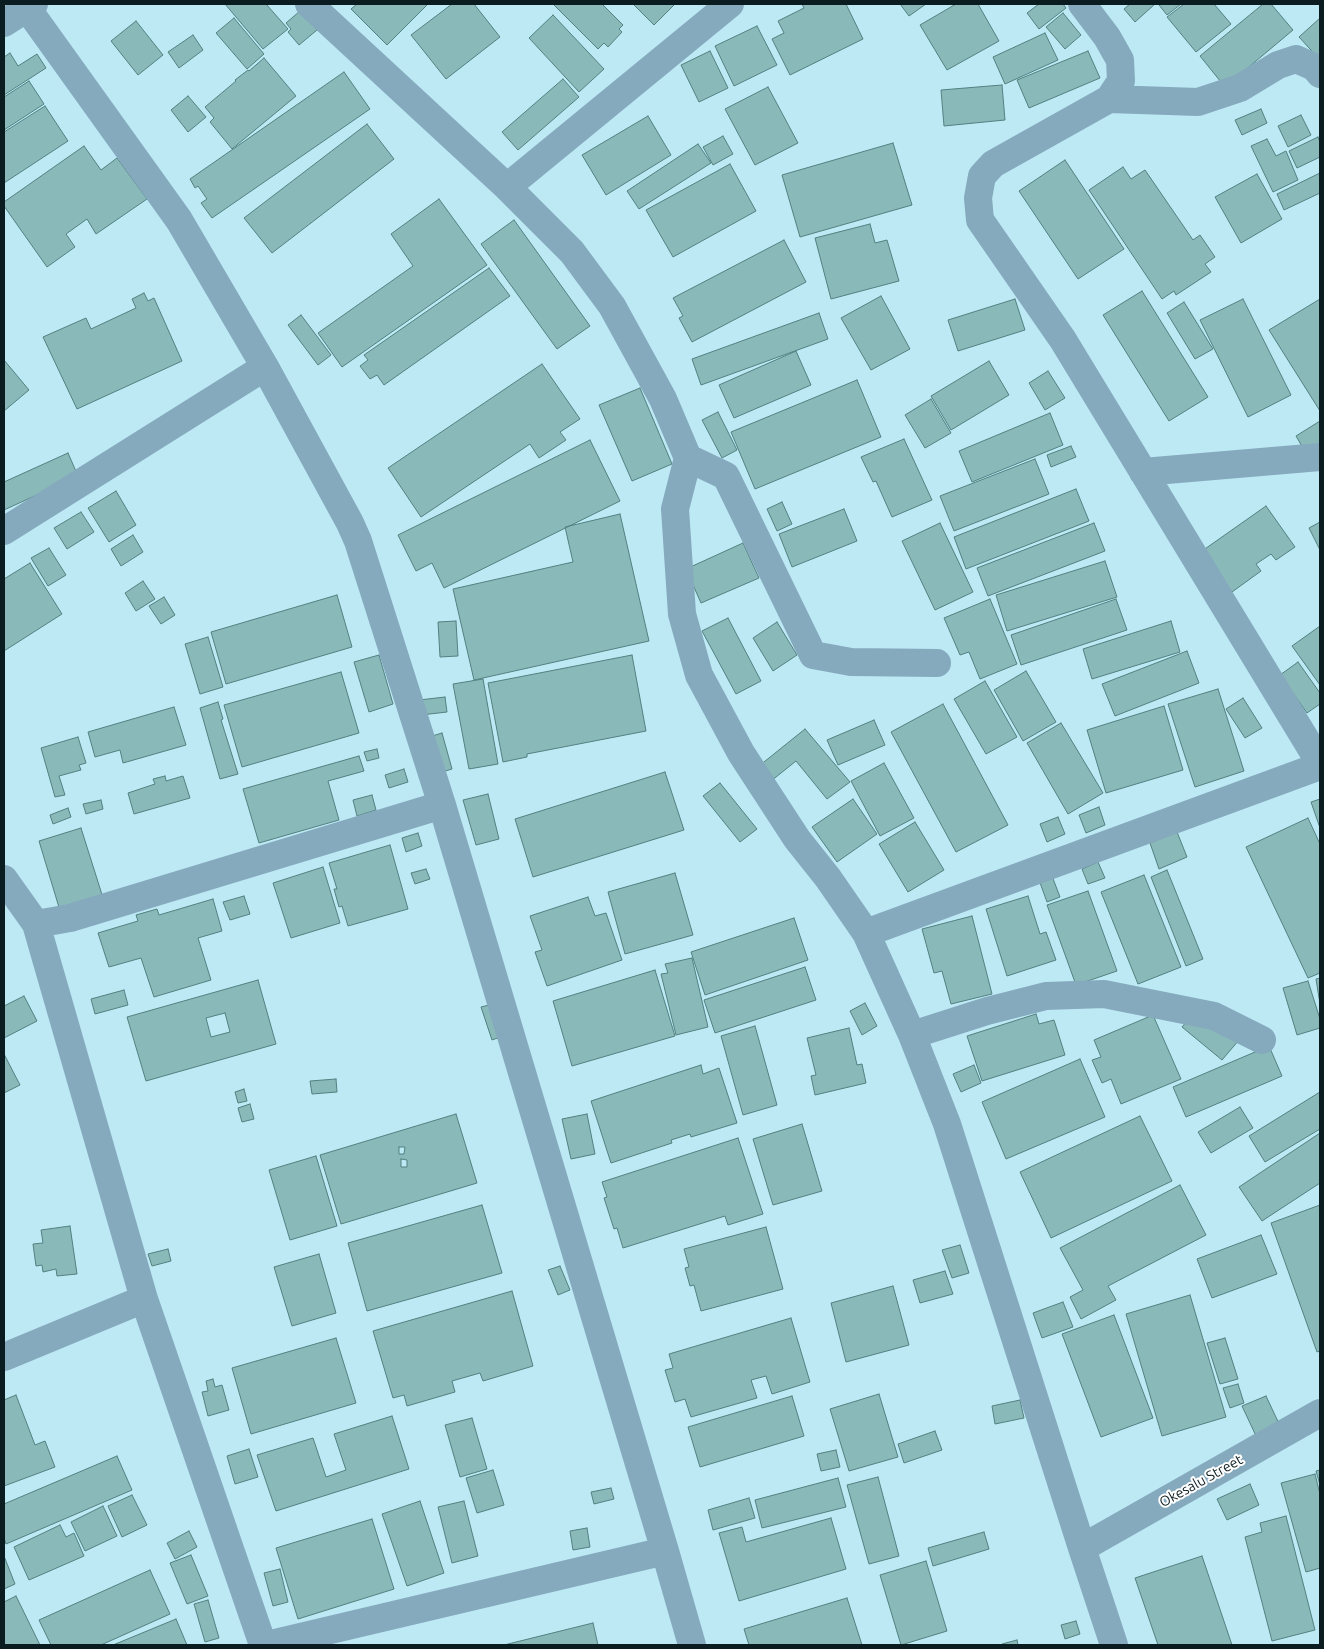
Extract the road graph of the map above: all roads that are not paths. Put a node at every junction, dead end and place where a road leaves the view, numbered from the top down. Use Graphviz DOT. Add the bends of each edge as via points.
graph roads {
  1 [pos="309,4"];
  2 [pos="730,4"];
  3 [pos="1082,4"];
  4 [pos="30,6"];
  5 [pos="4,23"];
  6 [pos="1320,74"];
  7 [pos="1109,100"];
  8 [pos="507,187"];
  9 [pos="265,367"];
  10 [pos="688,458"];
  11 [pos="1320,458"];
  12 [pos="1143,472"];
  13 [pos="4,531"];
  14 [pos="937,664"];
  15 [pos="1320,764"];
  16 [pos="442,805"];
  17 [pos="4,879"];
  18 [pos="36,924"];
  19 [pos="866,933"];
  20 [pos="912,1035"];
  21 [pos="1262,1040"];
  22 [pos="144,1299"];
  23 [pos="4,1356"];
  24 [pos="1320,1413"];
  25 [pos="1082,1548"];
  26 [pos="666,1551"];
  27 [pos="263,1645"];
  28 [pos="267,1645"];
  29 [pos="692,1645"];
  30 [pos="1114,1645"];
  1 -- 8 [label="street"];
  2 -- 8 [label="street"];
  3 -- 7 [label="street" via="1108,37 1120,60 1121,81"];
  4 -- 5 [label="street"];
  4 -- 9 [label="street" via="179,220"];
  6 -- 7 [label="street" via="1314,67 1296,60 1278,65 1240,88 1198,102"];
  7 -- 12 [label="street" via="993,164 982,176 978,198 980,220 1063,340"];
  8 -- 10 [label="street" via="572,252 612,306 663,399"];
  9 -- 13 [label="street"];
  9 -- 16 [label="street" via="358,541"];
  10 -- 14 [label="street" via="726,476 813,655 851,662"];
  10 -- 19 [label="street" via="675,509 682,614 699,675 741,753 797,839"];
  11 -- 12 [label="street"];
  12 -- 15 [label="street"];
  15 -- 19 [label="street"];
  16 -- 18 [label="street" via="70,918"];
  16 -- 26 [label="street"];
  17 -- 18 [label="street"];
  18 -- 22 [label="street"];
  19 -- 20 [label="street"];
  20 -- 21 [label="street" via="1046,996 1104,994 1214,1016"];
  20 -- 25 [label="street" via="948,1124"];
  22 -- 23 [label="street"];
  22 -- 27 [label="street"];
  24 -- 25 [label="street, Okesalu Street"];
  25 -- 30 [label="street"];
  26 -- 28 [label="street"];
  26 -- 29 [label="street"];
}
